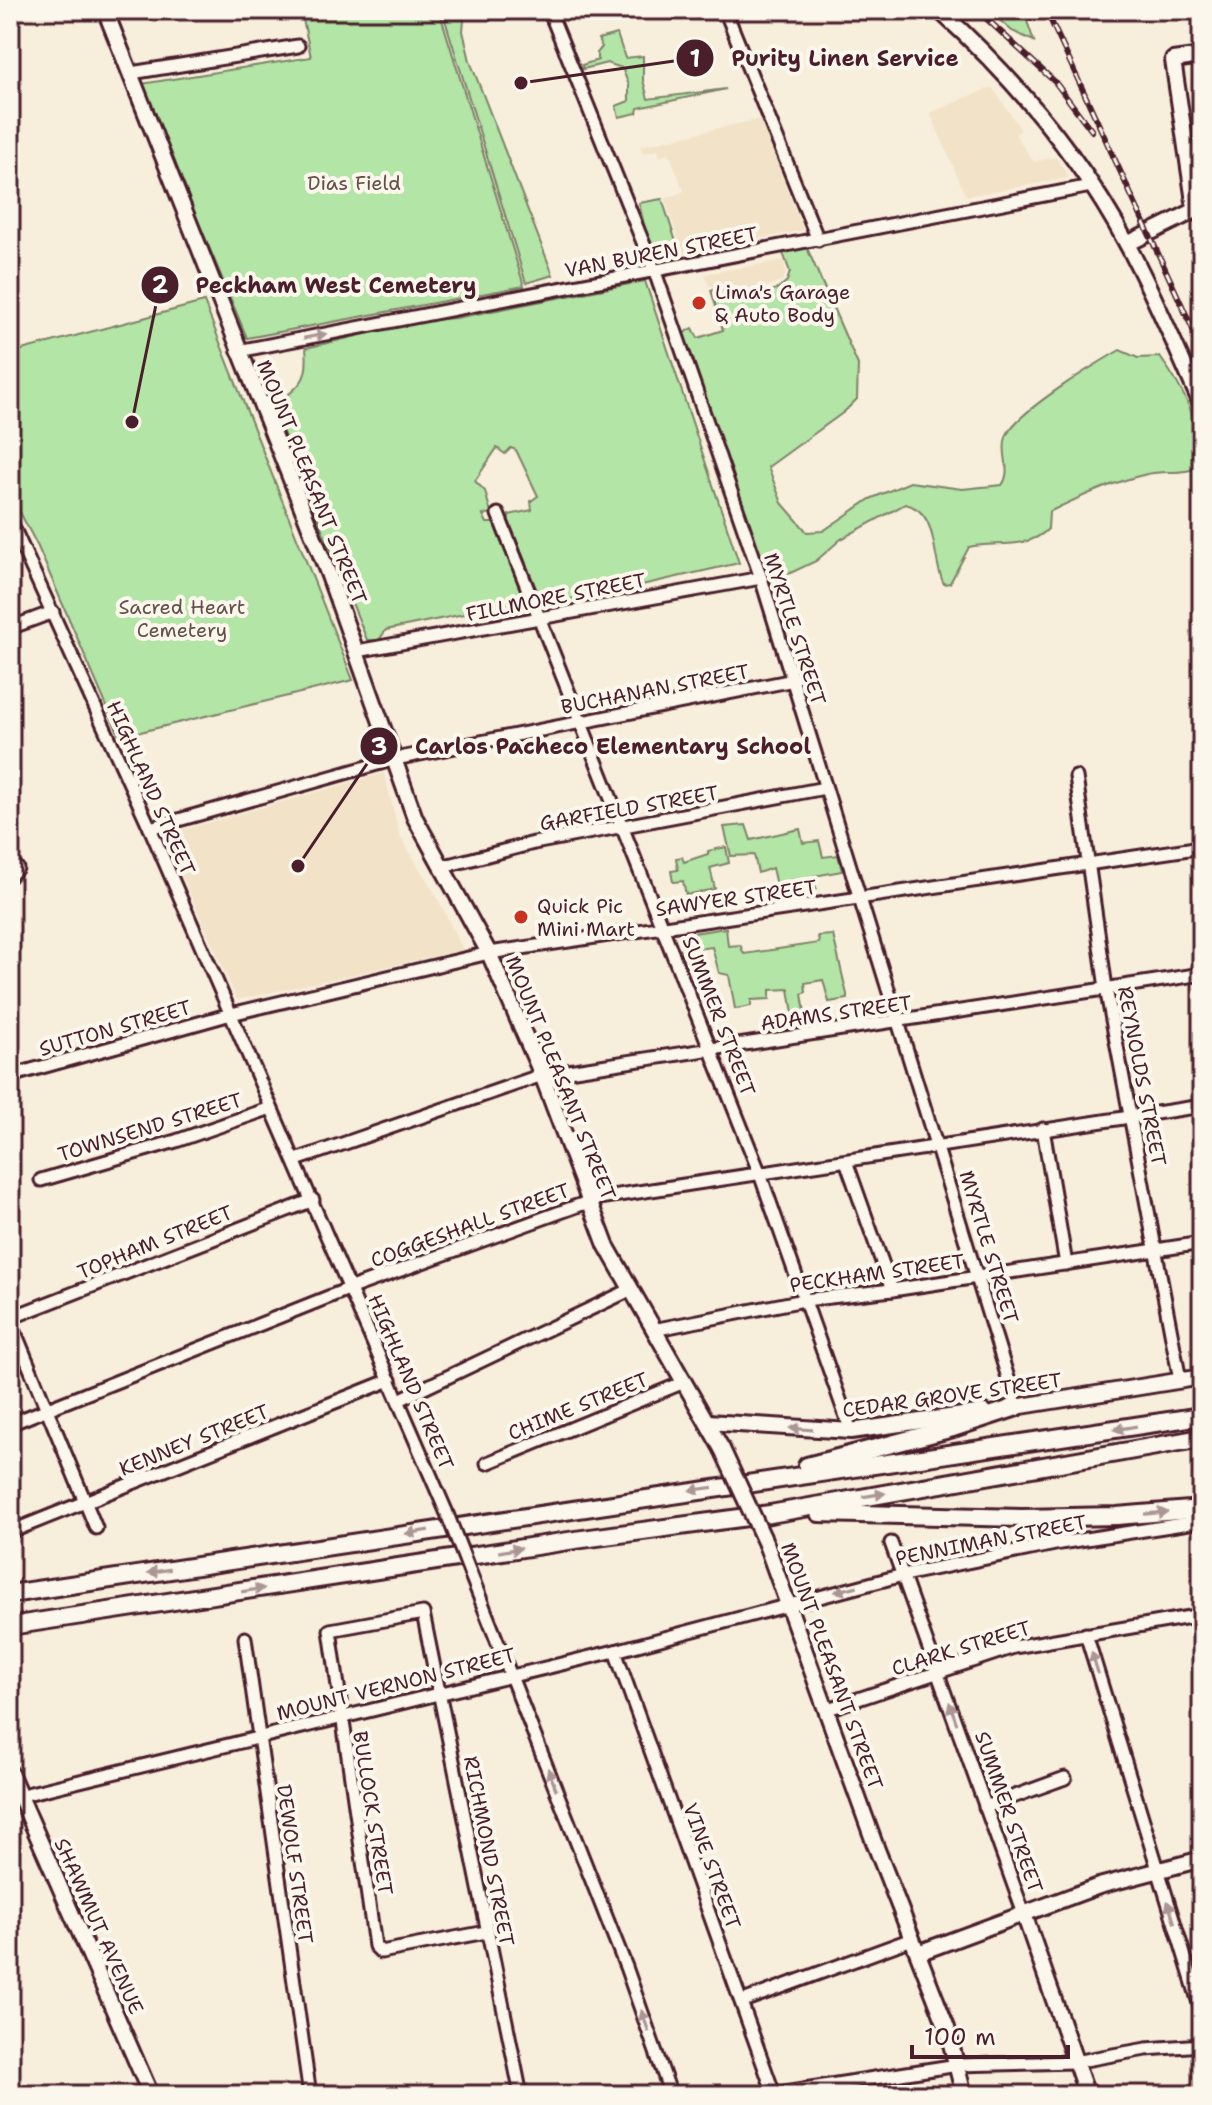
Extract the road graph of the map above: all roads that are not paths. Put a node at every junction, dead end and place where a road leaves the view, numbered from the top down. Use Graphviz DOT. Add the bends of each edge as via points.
graph roads {
  1 [pos="105,10"];
  2 [pos="549,10"];
  3 [pos="725,10"];
  4 [pos="939,10"];
  5 [pos="298,46"];
  6 [pos="1202,56"];
  7 [pos="131,73"];
  8 [pos="1091,186"];
  9 [pos="1199,208"];
  10 [pos="818,240"];
  11 [pos="1127,244"];
  12 [pos="655,272"];
  13 [pos="238,351"];
  14 [pos="1202,406"];
  15 [pos="498,514"];
  16 [pos="10,520"];
  17 [pos="761,578"];
  18 [pos="53,612"];
  19 [pos="539,619"];
  20 [pos="10,628"];
  21 [pos="357,651"];
  22 [pos="794,680"];
  23 [pos="582,721"];
  24 [pos="395,759"];
  25 [pos="1076,777"];
  26 [pos="825,788"];
  27 [pos="623,827"];
  28 [pos="150,828"];
  29 [pos="1202,847"];
  30 [pos="1088,864"];
  31 [pos="441,867"];
  32 [pos="863,899"];
  33 [pos="663,926"];
  34 [pos="489,953"];
  35 [pos="1202,975"];
  36 [pos="1106,988"];
  37 [pos="231,1014"];
  38 [pos="898,1023"];
  39 [pos="708,1049"];
  40 [pos="542,1075"];
  41 [pos="10,1076"];
  42 [pos="1202,1106"];
  43 [pos="271,1108"];
  44 [pos="1132,1116"];
  45 [pos="1043,1129"];
  46 [pos="939,1146"];
  47 [pos="296,1160"];
  48 [pos="846,1161"];
  49 [pos="760,1174"];
  50 [pos="41,1180"];
  51 [pos="313,1200"];
  52 [pos="588,1201"];
  53 [pos="1202,1243"];
  54 [pos="1156,1251"];
  55 [pos="1066,1264"];
  56 [pos="979,1277"];
  57 [pos="351,1288"];
  58 [pos="630,1290"];
  59 [pos="892,1290"];
  60 [pos="804,1300"];
  61 [pos="10,1319"];
  62 [pos="653,1330"];
  63 [pos="1202,1377"];
  64 [pos="390,1380"];
  65 [pos="1180,1380"];
  66 [pos="682,1383"];
  67 [pos="399,1400"];
  68 [pos="1017,1407"];
  69 [pos="45,1409"];
  70 [pos="1202,1416"];
  71 [pos="707,1422"];
  72 [pos="10,1424"];
  73 [pos="851,1431"];
  74 [pos="1202,1438"];
  75 [pos="487,1463"];
  76 [pos="755,1481"];
  77 [pos="85,1503"];
  78 [pos="1202,1509"];
  79 [pos="770,1514"];
  80 [pos="1202,1521"];
  81 [pos="96,1528"];
  82 [pos="10,1532"];
  83 [pos="891,1543"];
  84 [pos="903,1575"];
  85 [pos="10,1594"];
  86 [pos="789,1603"];
  87 [pos="423,1613"];
  88 [pos="1202,1615"];
  89 [pos="10,1626"];
  90 [pos="1086,1634"];
  91 [pos="245,1638"];
  92 [pos="615,1651"];
  93 [pos="938,1673"];
  94 [pos="511,1674"];
  95 [pos="439,1691"];
  96 [pos="828,1709"];
  97 [pos="340,1717"];
  98 [pos="259,1736"];
  99 [pos="10,1773"];
  100 [pos="1065,1778"];
  101 [pos="14,1796"];
  102 [pos="985,1807"];
  103 [pos="1202,1859"];
  104 [pos="1157,1869"];
  105 [pos="1024,1914"];
  106 [pos="486,1932"];
  107 [pos="912,1939"];
  108 [pos="918,1953"];
  109 [pos="743,2001"];
  110 [pos="1202,2013"];
  111 [pos="1202,2045"];
  112 [pos="1074,2062"];
  113 [pos="958,2065"];
  114 [pos="770,2094"];
  115 [pos="151,2095"];
  116 [pos="310,2095"];
  117 [pos="521,2095"];
  118 [pos="671,2095"];
  119 [pos="964,2095"];
  120 [pos="1087,2095"];
  1 -- 7 [label="main road, MOUNT PLEASANT STREET"];
  2 -- 12 [label="street, MYRTLE STREET"];
  3 -- 10 [label="street"];
  4 -- 8 [label="main road" via="1029,101"];
  5 -- 7 [label="street"];
  6 -- 9 [label="main road" via="1173,60"];
  7 -- 13 [label="main road, MOUNT PLEASANT STREET"];
  8 -- 10 [label="street, VAN BUREN STREET"];
  8 -- 11 [label="main road"];
  9 -- 11 [label="main road"];
  10 -- 12 [label="street, VAN BUREN STREET"];
  11 -- 14 [label="main road"];
  13 -- 12 [label="street, VAN BUREN STREET, one-way"];
  12 -- 17 [label="street, MYRTLE STREET"];
  13 -- 21 [label="main road, MOUNT PLEASANT STREET"];
  15 -- 19 [label="street, SUMMER STREET"];
  16 -- 18 [label="street, HIGHLAND STREET"];
  17 -- 19 [label="street, FILLMORE STREET"];
  17 -- 22 [label="street, MYRTLE STREET"];
  18 -- 20 [label="street"];
  18 -- 28 [label="street, HIGHLAND STREET"];
  19 -- 21 [label="street, FILLMORE STREET"];
  19 -- 23 [label="street, SUMMER STREET"];
  21 -- 24 [label="main road, MOUNT PLEASANT STREET"];
  22 -- 23 [label="street, BUCHANAN STREET"];
  22 -- 26 [label="street, MYRTLE STREET"];
  23 -- 24 [label="street, BUCHANAN STREET"];
  23 -- 27 [label="street, SUMMER STREET"];
  24 -- 28 [label="street, BUCHANAN STREET"];
  24 -- 31 [label="main road, MOUNT PLEASANT STREET" via="415,818"];
  25 -- 30 [label="street, REYNOLDS STREET"];
  26 -- 27 [label="street, GARFIELD STREET"];
  26 -- 32 [label="street, MYRTLE STREET"];
  27 -- 31 [label="street, GARFIELD STREET"];
  27 -- 33 [label="street, SUMMER STREET"];
  28 -- 37 [label="street, HIGHLAND STREET"];
  29 -- 30 [label="street, SAWYER STREET"];
  30 -- 32 [label="street, SAWYER STREET"];
  30 -- 36 [label="street, REYNOLDS STREET"];
  31 -- 34 [label="main road, MOUNT PLEASANT STREET"];
  32 -- 33 [label="street, SAWYER STREET"];
  32 -- 38 [label="street, MYRTLE STREET"];
  33 -- 34 [label="street, SAWYER STREET"];
  33 -- 39 [label="street, SUMMER STREET"];
  34 -- 37 [label="street, SAWYER STREET"];
  34 -- 40 [label="main road, MOUNT PLEASANT STREET"];
  35 -- 36 [label="street, ADAMS STREET"];
  36 -- 38 [label="street, ADAMS STREET"];
  36 -- 44 [label="street, REYNOLDS STREET"];
  37 -- 41 [label="street, SUTTON STREET"];
  37 -- 43 [label="street, HIGHLAND STREET"];
  38 -- 39 [label="street, ADAMS STREET"];
  38 -- 46 [label="street, MYRTLE STREET"];
  39 -- 40 [label="street, ADAMS STREET"];
  39 -- 49 [label="street, SUMMER STREET"];
  40 -- 47 [label="street, ADAMS STREET"];
  40 -- 52 [label="main road, MOUNT PLEASANT STREET"];
  42 -- 44 [label="street, COGGESHALL STREET"];
  43 -- 47 [label="street, HIGHLAND STREET"];
  43 -- 50 [label="street, TOWNSEND STREET"];
  44 -- 45 [label="street, COGGESHALL STREET"];
  44 -- 54 [label="street, REYNOLDS STREET"];
  45 -- 46 [label="street, COGGESHALL STREET"];
  45 -- 55 [label="street"];
  46 -- 48 [label="street, COGGESHALL STREET"];
  46 -- 56 [label="street, MYRTLE STREET"];
  47 -- 51 [label="street, HIGHLAND STREET"];
  48 -- 49 [label="street, COGGESHALL STREET"];
  48 -- 59 [label="street"];
  49 -- 52 [label="street, COGGESHALL STREET"];
  49 -- 60 [label="street, SUMMER STREET"];
  51 -- 57 [label="street, HIGHLAND STREET"];
  51 -- 61 [label="street, TOPHAM STREET"];
  52 -- 57 [label="street, COGGESHALL STREET"];
  52 -- 58 [label="main road, MOUNT PLEASANT STREET"];
  53 -- 54 [label="street, PECKHAM STREET"];
  54 -- 55 [label="street, PECKHAM STREET"];
  54 -- 65 [label="street, REYNOLDS STREET"];
  55 -- 56 [label="street, PECKHAM STREET"];
  56 -- 59 [label="street, PECKHAM STREET"];
  56 -- 68 [label="street, MYRTLE STREET"];
  57 -- 64 [label="street, HIGHLAND STREET"];
  57 -- 69 [label="street, COGGESHALL STREET"];
  58 -- 62 [label="main road, MOUNT PLEASANT STREET"];
  58 -- 67 [label="street"];
  59 -- 60 [label="street, PECKHAM STREET"];
  60 -- 62 [label="street, PECKHAM STREET"];
  60 -- 73 [label="street, SUMMER STREET"];
  61 -- 69 [label="street"];
  62 -- 66 [label="main road, MOUNT PLEASANT STREET"];
  63 -- 65 [label="main road, CEDAR GROVE STREET"];
  64 -- 67 [label="street, HIGHLAND STREET"];
  64 -- 77 [label="street, KENNEY STREET"];
  65 -- 68 [label="main road, CEDAR GROVE STREET"];
  66 -- 71 [label="main road, MOUNT PLEASANT STREET"];
  66 -- 75 [label="street, CHIME STREET"];
  67 -- 94 [label="street, HIGHLAND STREET, bridge"];
  68 -- 73 [label="main road, CEDAR GROVE STREET"];
  68 -- 76 [label="highway"];
  69 -- 72 [label="street, COGGESHALL STREET"];
  69 -- 77 [label="street"];
  70 -- 76 [label="highway, one-way"];
  73 -- 71 [label="main road, CEDAR GROVE STREET, one-way"];
  71 -- 86 [label="main road, MOUNT PLEASANT STREET, bridge"];
  79 -- 74 [label="highway, one-way"];
  76 -- 85 [label="highway, one-way"];
  77 -- 81 [label="street"];
  77 -- 82 [label="street, KENNEY STREET"];
  79 -- 78 [label="highway, one-way" via="1054,1518"];
  89 -- 79 [label="highway, one-way"];
  80 -- 84 [label="street, PENNIMAN STREET"];
  83 -- 84 [label="street, SUMMER STREET"];
  84 -- 86 [label="street, PENNIMAN STREET, one-way"];
  84 -- 93 [label="street, SUMMER STREET"];
  86 -- 92 [label="street, MOUNT VERNON STREET"];
  86 -- 96 [label="main road, MOUNT PLEASANT STREET"];
  87 -- 95 [label="street, RICHMOND STREET"];
  87 -- 97 [label="street, BULLOCK STREET" via="330,1630"];
  88 -- 90 [label="street, CLARK STREET"];
  90 -- 93 [label="street, CLARK STREET" via="1014,1647"];
  104 -- 90 [label="street, one-way"];
  91 -- 98 [label="street, DEWOLF STREET"];
  92 -- 94 [label="street, MOUNT VERNON STREET"];
  92 -- 109 [label="street, VINE STREET"];
  93 -- 96 [label="street, CLARK STREET"];
  102 -- 93 [label="street, SUMMER STREET, one-way"];
  94 -- 95 [label="street, MOUNT VERNON STREET"];
  118 -- 94 [label="street, HIGHLAND STREET, one-way"];
  95 -- 97 [label="street, MOUNT VERNON STREET"];
  95 -- 106 [label="street, RICHMOND STREET"];
  96 -- 107 [label="main road, MOUNT PLEASANT STREET"];
  97 -- 98 [label="street, MOUNT VERNON STREET"];
  97 -- 106 [label="street, BULLOCK STREET" via="375,1946 381,1952"];
  98 -- 101 [label="street, MOUNT VERNON STREET"];
  98 -- 116 [label="street, DEWOLF STREET"];
  99 -- 101 [label="main road, SHAWMUT AVENUE"];
  100 -- 102 [label="street"];
  101 -- 115 [label="main road, SHAWMUT AVENUE"];
  102 -- 105 [label="street, SUMMER STREET"];
  103 -- 104 [label="main road"];
  104 -- 105 [label="main road"];
  110 -- 104 [label="street, one-way"];
  105 -- 108 [label="main road"];
  105 -- 112 [label="main road, SUMMER STREET"];
  106 -- 117 [label="street, RICHMOND STREET"];
  107 -- 108 [label="main road, MOUNT PLEASANT STREET"];
  107 -- 109 [label="street"];
  108 -- 113 [label="main road, MOUNT PLEASANT STREET"];
  109 -- 114 [label="street, VINE STREET"];
  111 -- 112 [label="street"];
  112 -- 113 [label="street"];
  112 -- 120 [label="main road, SUMMER STREET"];
  113 -- 114 [label="street"];
  113 -- 119 [label="main road, MOUNT PLEASANT STREET"];
}
